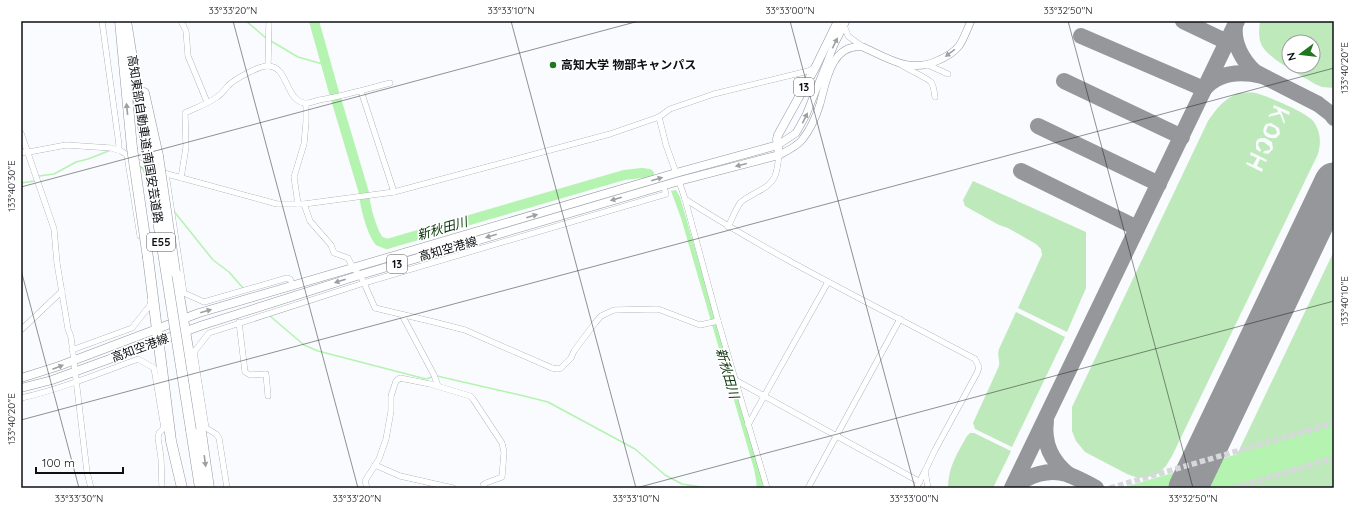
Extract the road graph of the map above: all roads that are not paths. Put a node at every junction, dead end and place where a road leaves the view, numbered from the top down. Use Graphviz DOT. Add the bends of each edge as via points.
graph roads {
  1 [pos="102,21"];
  2 [pos="120,21"];
  3 [pos="126,21"];
  4 [pos="181,21"];
  5 [pos="269,21"];
  6 [pos="971,21"];
  7 [pos="843,22"];
  8 [pos="863,47"];
  9 [pos="899,64"];
  10 [pos="928,65"];
  11 [pos="268,66"];
  12 [pos="815,68"];
  13 [pos="948,74"];
  14 [pos="390,83"];
  15 [pos="361,91"];
  16 [pos="935,97"];
  17 [pos="207,102"];
  18 [pos="306,103"];
  19 [pos="658,117"];
  20 [pos="21,133"];
  21 [pos="778,145"];
  22 [pos="118,150"];
  23 [pos="129,151"];
  24 [pos="28,152"];
  25 [pos="21,153"];
  26 [pos="779,155"];
  27 [pos="153,156"];
  28 [pos="166,174"];
  29 [pos="678,177"];
  30 [pos="182,178"];
  31 [pos="663,185"];
  32 [pos="394,192"];
  33 [pos="685,199"];
  34 [pos="301,204"];
  35 [pos="728,227"];
  36 [pos="353,268"];
  37 [pos="360,275"];
  38 [pos="364,282"];
  39 [pos="828,282"];
  40 [pos="294,286"];
  41 [pos="62,290"];
  42 [pos="402,315"];
  43 [pos="183,318"];
  44 [pos="900,319"];
  45 [pos="717,321"];
  46 [pos="239,322"];
  47 [pos="157,329"];
  48 [pos="21,330"];
  49 [pos="185,331"];
  50 [pos="159,341"];
  51 [pos="72,350"];
  52 [pos="74,360"];
  53 [pos="75,372"];
  54 [pos="21,378"];
  55 [pos="735,380"];
  56 [pos="77,382"];
  57 [pos="438,386"];
  58 [pos="21,388"];
  59 [pos="268,396"];
  60 [pos="765,397"];
  61 [pos="21,398"];
  62 [pos="748,425"];
  63 [pos="837,436"];
  64 [pos="375,465"];
  65 [pos="925,472"];
  66 [pos="920,482"];
  67 [pos="91,488"];
  68 [pos="162,488"];
  69 [pos="182,488"];
  70 [pos="200,488"];
  71 [pos="209,488"];
  72 [pos="227,488"];
  73 [pos="367,488"];
  74 [pos="453,488"];
  75 [pos="483,488"];
  76 [pos="767,488"];
  77 [pos="808,488"];
  78 [pos="916,488"];
  79 [pos="928,488"];
  1 -- 22 [label="street"];
  23 -- 2 [label="highway, one-way"];
  3 -- 27 [label="highway, 高知東部自動車道;南国安芸道路" via="146,103"];
  4 -- 17 [label="street" via="186,31 188,56"];
  5 -- 11 [label="street"];
  6 -- 10 [label="street, one-way" via="959,46"];
  7 -- 8 [label="street" via="848,36"];
  7 -- 12 [label="main road, 13"];
  21 -- 7 [label="street, one-way" via="796,133 806,115"];
  8 -- 9 [label="street"];
  8 -- 26 [label="street" via="845,50 836,57 827,77 815,119 807,133 796,146"];
  9 -- 10 [label="street" via="916,67"];
  9 -- 16 [label="street" via="932,83"];
  10 -- 13 [label="street"];
  11 -- 17 [label="street" via="256,68"];
  11 -- 18 [label="street" via="280,72 292,93"];
  12 -- 19 [label="street" via="714,94 670,108"];
  12 -- 21 [label="main road, 13" via="778,134"];
  14 -- 15 [label="street"];
  15 -- 18 [label="street"];
  15 -- 32 [label="street"];
  17 -- 30 [label="street" via="185,113 186,147"];
  18 -- 34 [label="street" via="304,144 294,177"];
  19 -- 29 [label="street"];
  19 -- 32 [label="street" via="610,134"];
  20 -- 24 [label="street"];
  21 -- 26 [label="main road, 13"];
  21 -- 29 [label="main road, 高知空港線 / 13"];
  22 -- 23 [label="street"];
  22 -- 24 [label="street" via="66,145"];
  23 -- 28 [label="street" via="138,162"];
  23 -- 47 [label="highway, bridge" via="148,258"];
  23 -- 51 [label="street" via="150,304 132,328"];
  24 -- 25 [label="street"];
  24 -- 41 [label="street" via="54,229"];
  26 -- 29 [label="main road, 高知空港線 / 13, one-way"];
  26 -- 35 [label="street" via="773,182 741,203"];
  27 -- 43 [label="highway, bridge"];
  27 -- 70 [label="highway, 高知東部自動車道;南国安芸道路 / E55, bridge" via="175,328"];
  28 -- 30 [label="street"];
  28 -- 40 [label="street" via="184,293 204,302 287,278 290,278"];
  29 -- 31 [label="main road, 高知空港線 / 13"];
  29 -- 33 [label="street"];
  36 -- 29 [label="main road, 高知空港線 / 13, one-way"];
  30 -- 34 [label="street" via="277,204"];
  31 -- 37 [label="main road, 高知空港線 / 13, one-way"];
  31 -- 38 [label="street" via="666,194"];
  32 -- 34 [label="street"];
  33 -- 35 [label="street"];
  33 -- 45 [label="street"];
  34 -- 36 [label="street" via="310,221 331,245 334,253 348,258"];
  35 -- 39 [label="street"];
  36 -- 37 [label="street"];
  36 -- 40 [label="main road, 高知空港線 / 13"];
  37 -- 38 [label="street"];
  37 -- 49 [label="main road, 高知空港線 / 13, one-way"];
  38 -- 42 [label="street" via="375,308"];
  38 -- 46 [label="street"];
  39 -- 44 [label="street"];
  39 -- 60 [label="street"];
  43 -- 40 [label="main road, 高知空港線 / 13, one-way"];
  41 -- 48 [label="street"];
  41 -- 51 [label="street"];
  42 -- 45 [label="street" via="465,330 557,369 571,358 601,316 614,310 658,309 700,325"];
  42 -- 57 [label="street"];
  43 -- 47 [label="main road, 高知空港線 / 13"];
  43 -- 49 [label="highway"];
  44 -- 63 [label="street"];
  44 -- 65 [label="street" via="975,359 978,367"];
  45 -- 55 [label="street"];
  46 -- 59 [label="street" via="245,372 250,375 266,374"];
  46 -- 72 [label="street" via="209,333 194,352 206,428 219,438"];
  47 -- 50 [label="highway"];
  47 -- 52 [label="main road, 高知空港線 / 13"];
  49 -- 50 [label="main road, 高知空港線 / 13"];
  49 -- 71 [label="highway, one-way"];
  50 -- 53 [label="main road, 高知空港線 / 13"];
  50 -- 69 [label="highway" via="171,441"];
  51 -- 52 [label="street"];
  52 -- 53 [label="street"];
  54 -- 52 [label="main road, 高知空港線 / 13, one-way"];
  53 -- 56 [label="street"];
  53 -- 58 [label="main road, 高知空港線 / 13"];
  55 -- 60 [label="street"];
  55 -- 62 [label="street"];
  56 -- 61 [label="street"];
  56 -- 67 [label="street"];
  56 -- 68 [label="street" via="138,359 154,368 164,428 158,438"];
  57 -- 64 [label="street" via="400,378 396,381 391,396 387,434"];
  57 -- 75 [label="street" via="470,396 502,443 502,477 486,483"];
  60 -- 62 [label="street"];
  60 -- 63 [label="street"];
  62 -- 76 [label="street"];
  63 -- 66 [label="street"];
  63 -- 77 [label="street"];
  64 -- 73 [label="street" via="365,481"];
  64 -- 74 [label="street" via="400,476"];
  65 -- 66 [label="street"];
  65 -- 79 [label="street"];
  66 -- 78 [label="street"];
}
